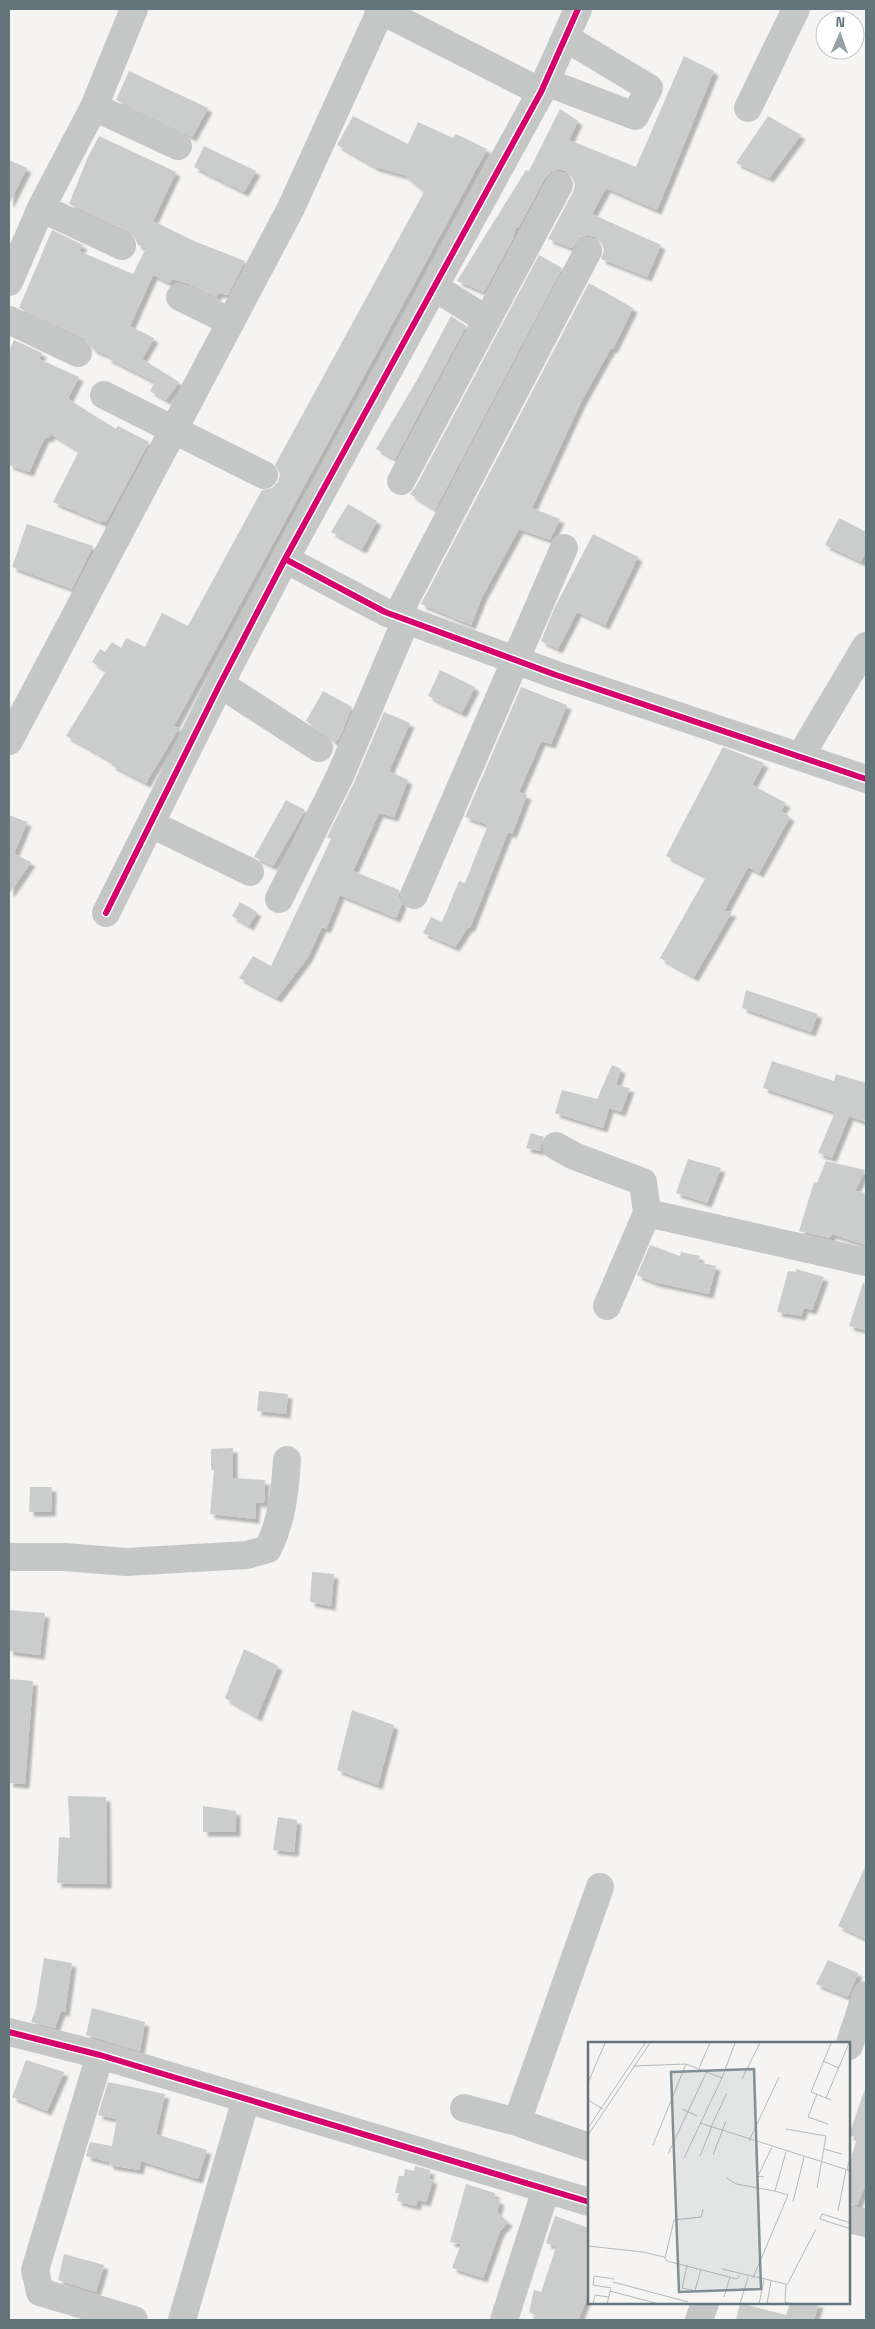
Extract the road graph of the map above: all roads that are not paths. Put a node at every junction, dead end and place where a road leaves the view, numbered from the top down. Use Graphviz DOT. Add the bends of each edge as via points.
graph roads {
  1 [pos="134,9"];
  2 [pos="379,9"];
  3 [pos="578,9"];
  4 [pos="796,9"];
  5 [pos="566,38"];
  6 [pos="544,87"];
  7 [pos="94,107"];
  8 [pos="748,108"];
  9 [pos="178,146"];
  10 [pos="559,185"];
  11 [pos="41,208"];
  12 [pos="122,246"];
  13 [pos="588,251"];
  14 [pos="9,282"];
  15 [pos="434,287"];
  16 [pos="180,297"];
  17 [pos="9,320"];
  18 [pos="487,320"];
  19 [pos="231,322"];
  20 [pos="78,353"];
  21 [pos="104,395"];
  22 [pos="174,429"];
  23 [pos="264,475"];
  24 [pos="401,481"];
  25 [pos="564,548"];
  26 [pos="285,559"];
  27 [pos="402,618"];
  28 [pos="866,646"];
  29 [pos="514,660"];
  30 [pos="220,684"];
  31 [pos="9,741"];
  32 [pos="319,748"];
  33 [pos="800,758"];
  34 [pos="866,779"];
  35 [pos="151,824"];
  36 [pos="250,872"];
  37 [pos="414,894"];
  38 [pos="280,899"];
  39 [pos="106,913"];
  40 [pos="556,1146"];
  41 [pos="647,1213"];
  42 [pos="866,1262"];
  43 [pos="607,1306"];
  44 [pos="287,1460"];
  45 [pos="9,1557"];
  46 [pos="600,1886"];
  47 [pos="866,1995"];
  48 [pos="9,2032"];
  49 [pos="850,2043"];
  50 [pos="100,2055"];
  51 [pos="246,2099"];
  52 [pos="464,2108"];
  53 [pos="517,2122"];
  54 [pos="588,2147"];
  55 [pos="546,2189"];
  56 [pos="588,2202"];
  57 [pos="850,2219"];
  58 [pos="866,2223"];
  59 [pos="705,2304"];
  60 [pos="134,2320"];
  61 [pos="182,2320"];
  62 [pos="504,2320"];
  63 [pos="699,2320"];
  1 -- 7 [label="street"];
  2 -- 6 [label="street"];
  2 -- 19 [label="street" via="292,208"];
  3 -- 5 [label="street"];
  4 -- 8 [label="street"];
  5 -- 6 [label="street"];
  5 -- 6 [label="street" via="649,88 635,116"];
  6 -- 15 [label="street"];
  7 -- 9 [label="street"];
  7 -- 11 [label="street"];
  10 -- 18 [label="street"];
  11 -- 12 [label="street"];
  11 -- 14 [label="street"];
  13 -- 27 [label="street"];
  15 -- 18 [label="street"];
  15 -- 26 [label="street"];
  16 -- 19 [label="street"];
  17 -- 20 [label="street"];
  18 -- 24 [label="street"];
  19 -- 22 [label="street"];
  21 -- 22 [label="street"];
  22 -- 23 [label="street"];
  22 -- 31 [label="street"];
  25 -- 29 [label="street"];
  26 -- 27 [label="street"];
  26 -- 30 [label="street"];
  27 -- 29 [label="street"];
  27 -- 38 [label="street" via="340,776"];
  28 -- 33 [label="street"];
  29 -- 33 [label="street"];
  29 -- 37 [label="street"];
  30 -- 32 [label="street"];
  30 -- 35 [label="street"];
  33 -- 34 [label="street"];
  35 -- 36 [label="street"];
  35 -- 39 [label="street"];
  40 -- 41 [label="street" via="643,1182"];
  41 -- 42 [label="street"];
  41 -- 43 [label="street"];
  44 -- 45 [label="street" via="284,1504 268,1549 247,1555 135,1562"];
  46 -- 53 [label="street"];
  47 -- 49 [label="street"];
  48 -- 50 [label="street"];
  50 -- 51 [label="street"];
  50 -- 60 [label="street" via="35,2270 40,2292"];
  51 -- 55 [label="street"];
  51 -- 61 [label="street"];
  52 -- 53 [label="street"];
  53 -- 54 [label="street"];
  55 -- 56 [label="street"];
  55 -- 62 [label="street"];
  57 -- 58 [label="street"];
  59 -- 63 [label="street"];
}
